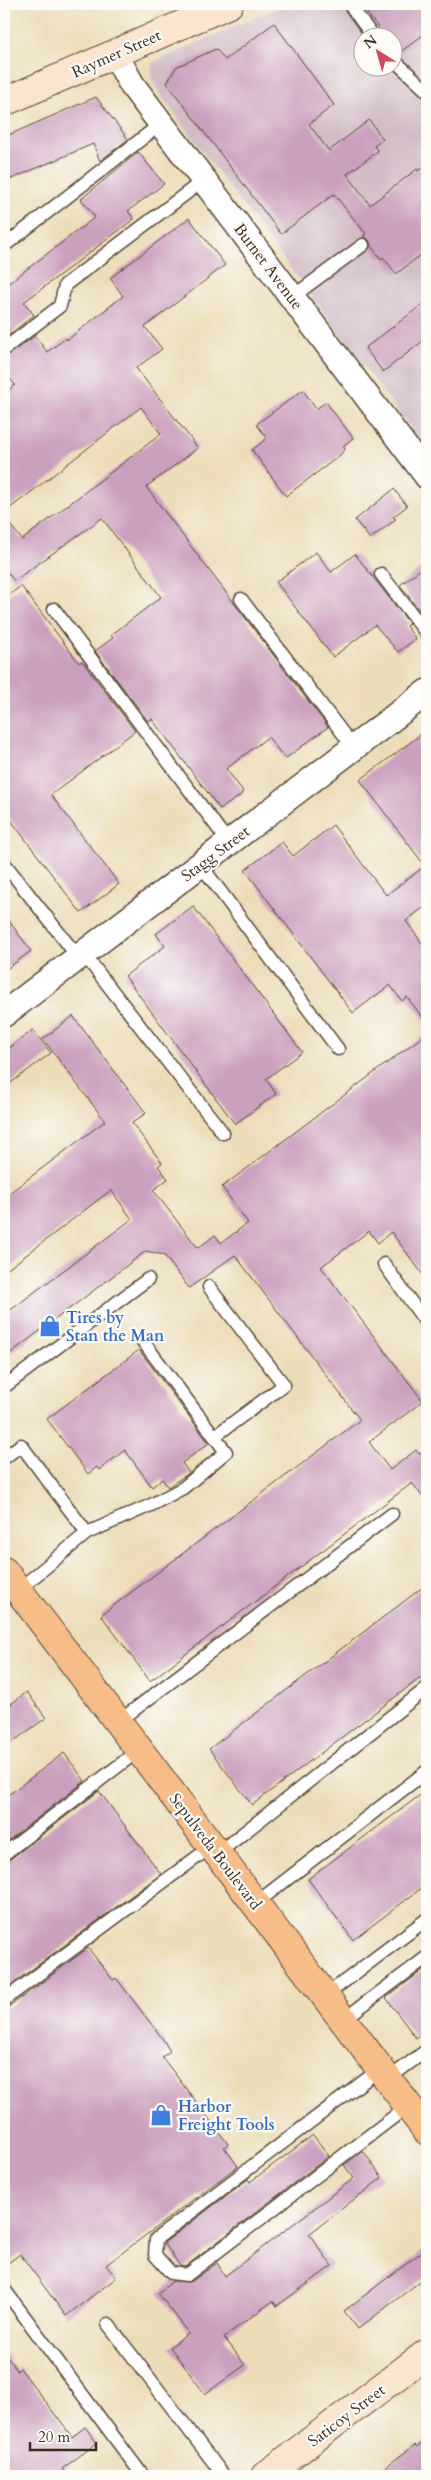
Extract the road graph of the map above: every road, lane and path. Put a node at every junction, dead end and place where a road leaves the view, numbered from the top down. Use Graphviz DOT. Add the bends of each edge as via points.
graph roads {
  1 [pos="229,4"];
  2 [pos="349,4"];
  3 [pos="367,28"];
  4 [pos="115,54"];
  5 [pos="404,69"];
  6 [pos="427,90"];
  7 [pos="4,102"];
  8 [pos="162,123"];
  9 [pos="204,180"];
  10 [pos="363,245"];
  11 [pos="4,246"];
  12 [pos="292,297"];
  13 [pos="4,349"];
  14 [pos="427,476"];
  15 [pos="381,574"];
  16 [pos="241,599"];
  17 [pos="54,610"];
  18 [pos="427,634"];
  19 [pos="427,692"];
  20 [pos="354,748"];
  21 [pos="229,843"];
  22 [pos="4,863"];
  23 [pos="200,864"];
  24 [pos="81,955"];
  25 [pos="4,1014"];
  26 [pos="338,1049"];
  27 [pos="223,1133"];
  28 [pos="384,1264"];
  29 [pos="148,1280"];
  30 [pos="209,1287"];
  31 [pos="427,1324"];
  32 [pos="142,1340"];
  33 [pos="4,1386"];
  34 [pos="215,1436"];
  35 [pos="4,1458"];
  36 [pos="392,1514"];
  37 [pos="87,1533"];
  38 [pos="11,1581"];
  39 [pos="427,1688"];
  40 [pos="118,1722"];
  41 [pos="139,1750"];
  42 [pos="427,1771"];
  43 [pos="215,1850"];
  44 [pos="4,1854"];
  45 [pos="255,1904"];
  46 [pos="427,1919"];
  47 [pos="427,1957"];
  48 [pos="325,1996"];
  49 [pos="4,2000"];
  50 [pos="343,2020"];
  51 [pos="427,2050"];
  52 [pos="384,2074"];
  53 [pos="408,2106"];
  54 [pos="427,2131"];
  55 [pos="4,2289"];
  56 [pos="108,2324"];
  57 [pos="424,2362"];
  58 [pos="143,2476"];
  59 [pos="224,2476"];
  60 [pos="266,2476"];
  1 -- 4 [label="street, Raymer Street"];
  2 -- 3 [label="lane"];
  4 -- 7 [label="street, Raymer Street"];
  4 -- 8 [label="street, Burnet Avenue" via="132,85"];
  5 -- 6 [label="lane"];
  8 -- 9 [label="street, Burnet Avenue"];
  8 -- 11 [label="lane"];
  9 -- 12 [label="street, Burnet Avenue"];
  9 -- 13 [label="lane" via="65,285 60,306"];
  10 -- 12 [label="lane"];
  12 -- 14 [label="street, Burnet Avenue"];
  15 -- 18 [label="lane"];
  16 -- 20 [label="lane"];
  17 -- 21 [label="lane"];
  19 -- 20 [label="street, Stagg Street"];
  20 -- 21 [label="street, Stagg Street"];
  21 -- 23 [label="street, Stagg Street"];
  22 -- 24 [label="lane"];
  23 -- 24 [label="street, Stagg Street"];
  23 -- 26 [label="lane"];
  24 -- 25 [label="street, Stagg Street"];
  24 -- 27 [label="lane"];
  28 -- 31 [label="lane"];
  29 -- 33 [label="lane"];
  30 -- 34 [label="lane" via="284,1385"];
  32 -- 34 [label="lane"];
  34 -- 37 [label="lane" via="226,1452 183,1488"];
  35 -- 37 [label="lane" via="21,1445"];
  36 -- 40 [label="lane"];
  37 -- 38 [label="lane"];
  38 -- 40 [label="main road, Sepulveda Boulevard"];
  39 -- 43 [label="lane"];
  40 -- 41 [label="main road, Sepulveda Boulevard"];
  41 -- 43 [label="main road, Sepulveda Boulevard"];
  41 -- 44 [label="lane"];
  42 -- 45 [label="lane"];
  43 -- 45 [label="main road, Sepulveda Boulevard"];
  43 -- 49 [label="lane"];
  45 -- 48 [label="main road, Sepulveda Boulevard"];
  46 -- 48 [label="lane"];
  47 -- 50 [label="lane"];
  48 -- 50 [label="main road, Sepulveda Boulevard"];
  50 -- 52 [label="main road, Sepulveda Boulevard"];
  51 -- 52 [label="lane"];
  52 -- 53 [label="main road, Sepulveda Boulevard"];
  52 -- 53 [label="lane" via="156,2239 155,2256 171,2273 187,2274"];
  53 -- 54 [label="main road, Sepulveda Boulevard"];
  55 -- 58 [label="lane"];
  56 -- 59 [label="lane"];
  57 -- 60 [label="street, Saticoy Street"];
}
